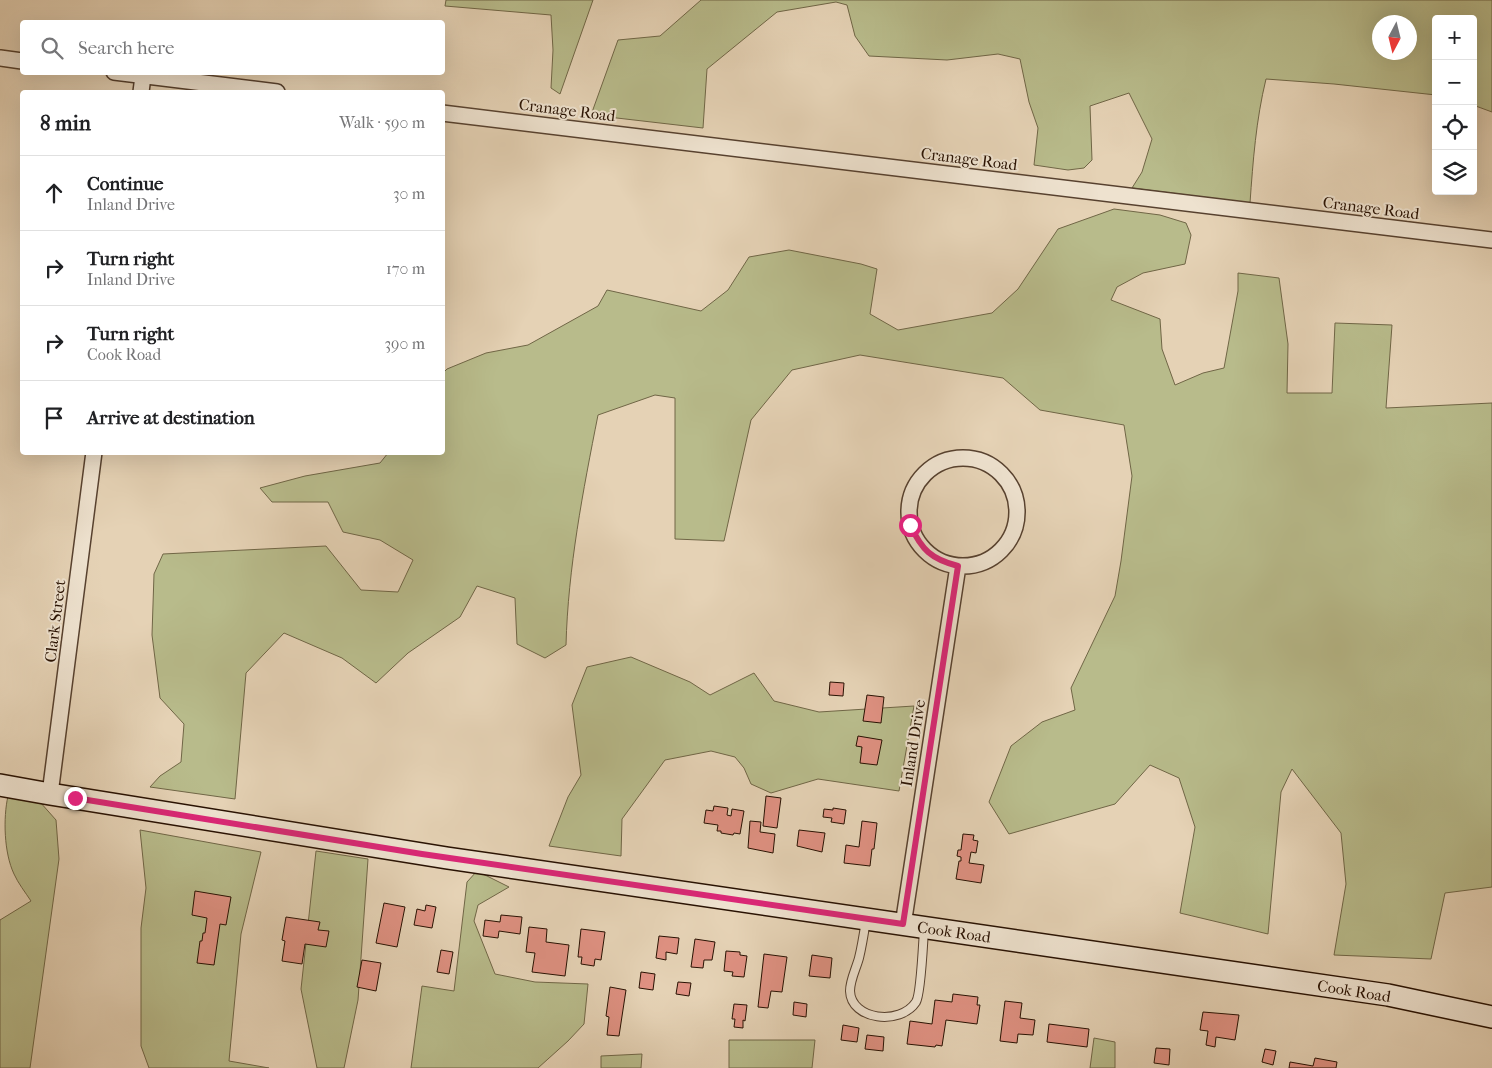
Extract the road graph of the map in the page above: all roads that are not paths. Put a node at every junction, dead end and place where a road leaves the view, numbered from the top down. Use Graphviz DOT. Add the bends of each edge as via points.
graph roads {
  1 [pos="0,58"];
  2 [pos="20,61"];
  3 [pos="136,75"];
  4 [pos="143,76"];
  5 [pos="141,90"];
  6 [pos="260,90"];
  7 [pos="445,112"];
  8 [pos="1492,240"];
  9 [pos="94,455"];
  10 [pos="958,566"];
  11 [pos="0,784"];
  12 [pos="50,794"];
  13 [pos="866,919"];
  14 [pos="903,924"];
  15 [pos="925,928"];
  16 [pos="1492,1017"];
  1 -- 2 [label="street"];
  3 -- 4 [label="street"];
  4 -- 5 [label="street"];
  4 -- 6 [label="street"];
  7 -- 8 [label="street, Cranage Road"];
  9 -- 12 [label="street, Clark Street"];
  10 -- 10 [label="street" via="976,565 994,557 1004,548 1014,532 1018,506 1009,483 992,466 962,458 935,466 921,478 909,506 910,525 922,546 940,561"];
  10 -- 14 [label="street, Inland Drive"];
  11 -- 12 [label="street, Cook Road"];
  12 -- 13 [label="street, Cook Road" via="422,854"];
  13 -- 14 [label="street, Cook Road"];
  13 -- 15 [label="lane" via="851,982 851,997 856,1006 883,1018 908,1012 917,1000"];
  14 -- 15 [label="street, Cook Road"];
  15 -- 16 [label="street, Cook Road" via="1388,995"];
}
